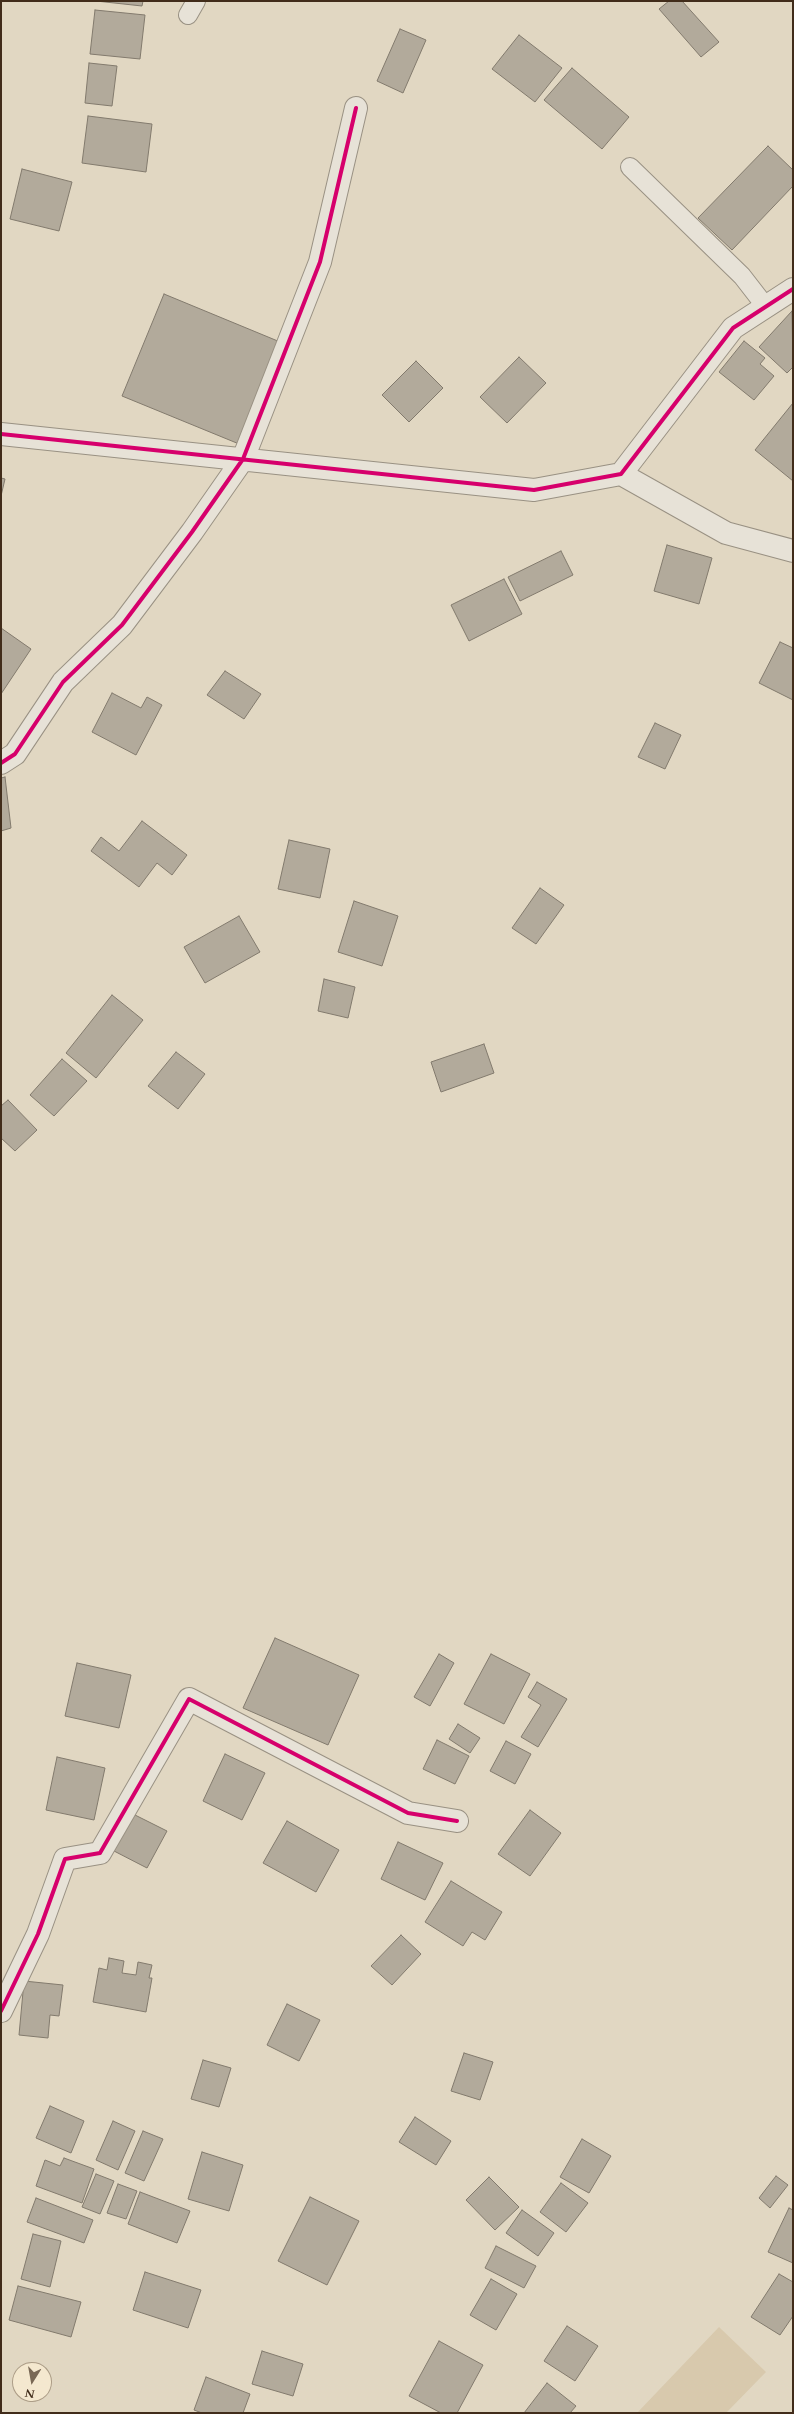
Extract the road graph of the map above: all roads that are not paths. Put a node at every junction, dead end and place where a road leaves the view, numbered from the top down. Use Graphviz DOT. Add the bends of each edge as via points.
graph roads {
  1 [pos="356,108"];
  2 [pos="630,167"];
  3 [pos="793,289"];
  4 [pos="766,307"];
  5 [pos="1,434"];
  6 [pos="243,459"];
  7 [pos="621,474"];
  8 [pos="793,551"];
  9 [pos="1,763"];
  10 [pos="457,1821"];
  11 [pos="1,2011"];
  1 -- 6 [label="street" via="320,262"];
  2 -- 4 [label="lane" via="742,276"];
  3 -- 4 [label="street"];
  4 -- 7 [label="street" via="733,328"];
  5 -- 6 [label="street"];
  6 -- 7 [label="street" via="534,490"];
  6 -- 9 [label="street" via="122,625 63,682 15,754"];
  7 -- 8 [label="street" via="726,534"];
  10 -- 11 [label="street" via="408,1813 189,1699 100,1853 65,1859 38,1934"];
}
